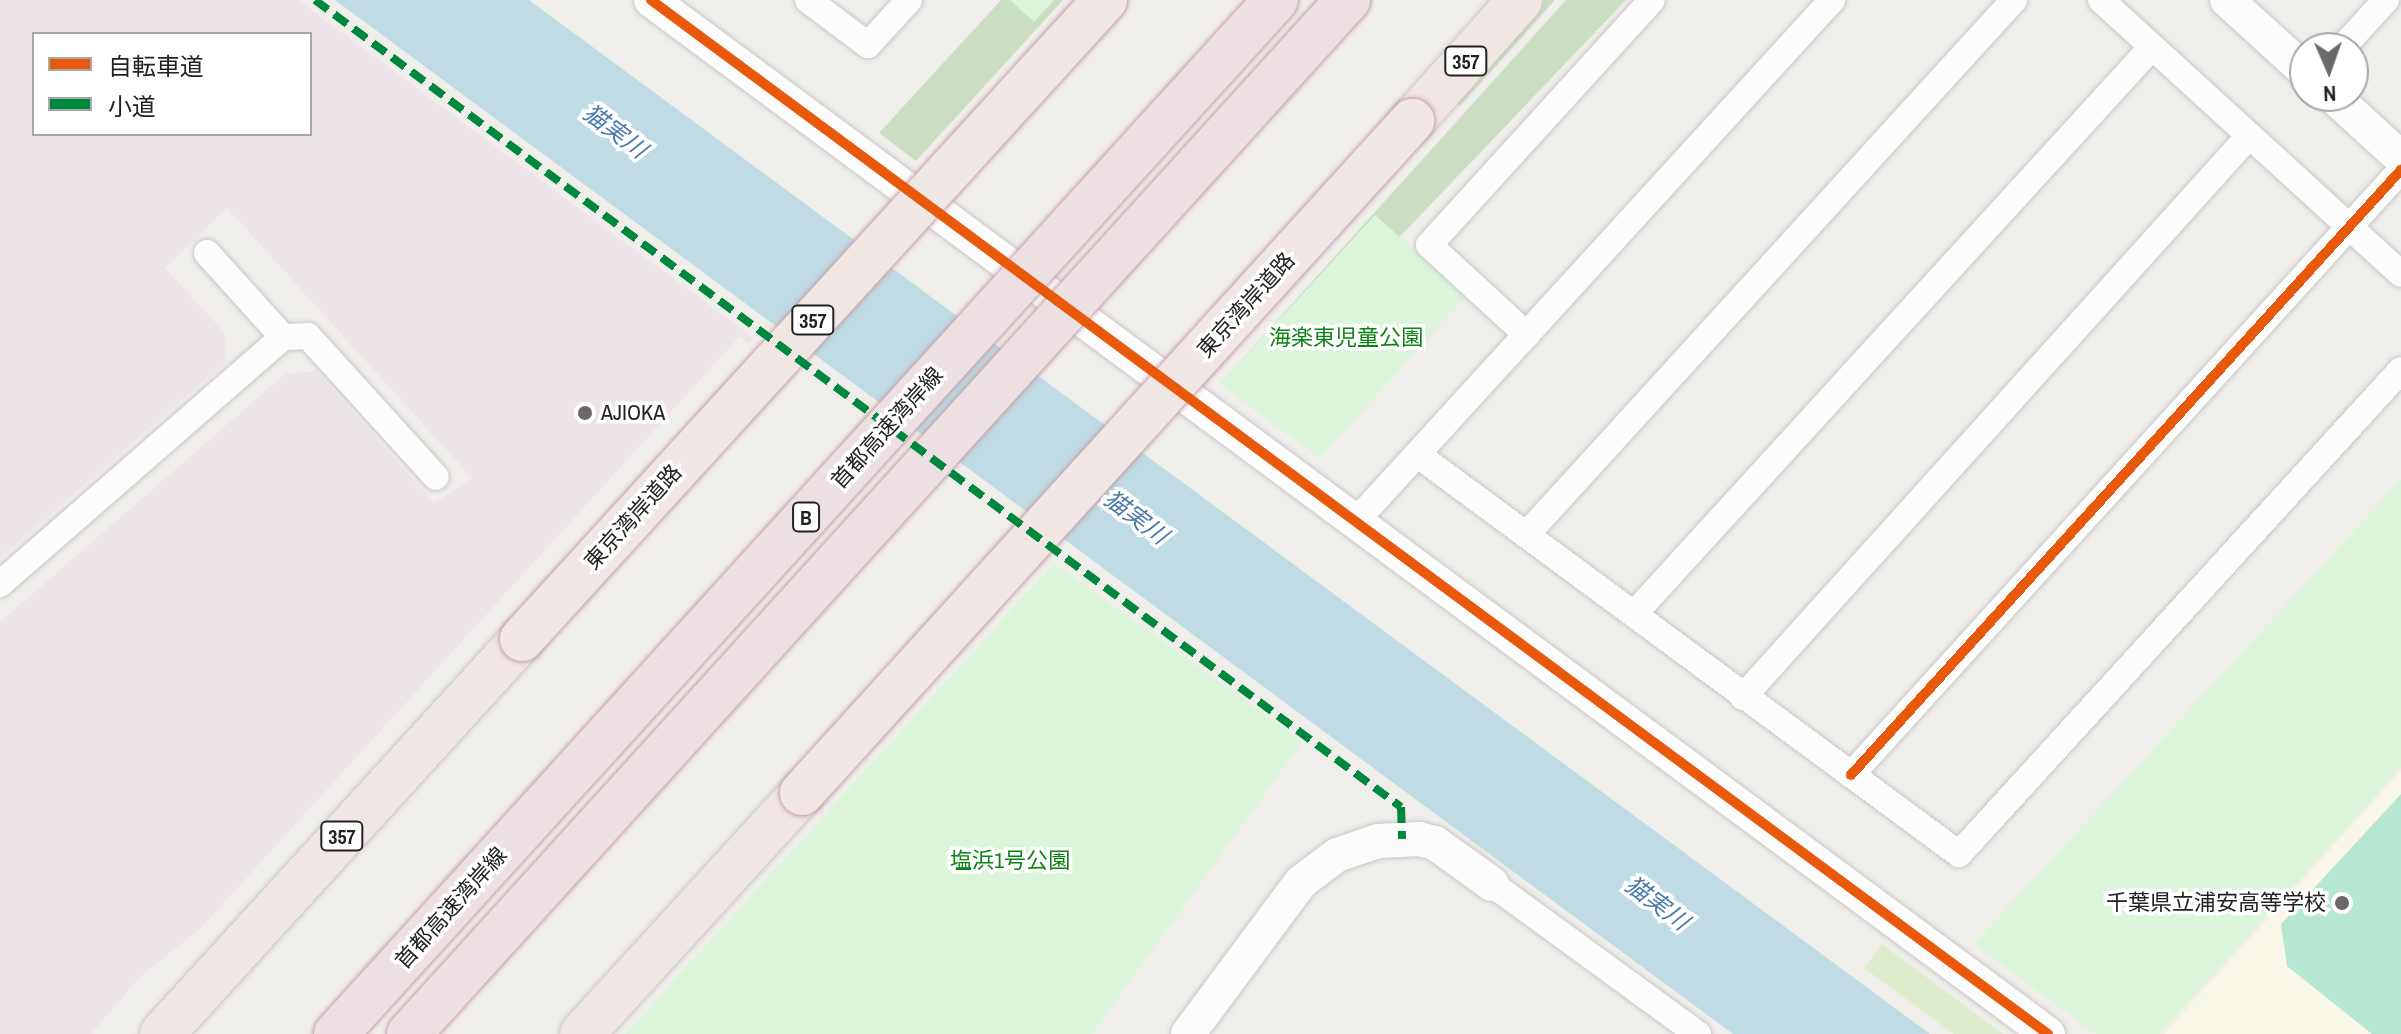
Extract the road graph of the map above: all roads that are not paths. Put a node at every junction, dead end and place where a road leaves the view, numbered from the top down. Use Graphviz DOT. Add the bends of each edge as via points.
graph roads {
  1 [pos="651,0"];
  2 [pos="808,0"];
  3 [pos="909,0"];
  4 [pos="1105,0"];
  5 [pos="1276,0"];
  6 [pos="1348,0"];
  7 [pos="1520,0"];
  8 [pos="1652,0"];
  9 [pos="1832,0"];
  10 [pos="2014,0"];
  11 [pos="2101,0"];
  12 [pos="2227,0"];
  13 [pos="2386,0"];
  14 [pos="2357,32"];
  15 [pos="2152,47"];
  16 [pos="2289,56"];
  17 [pos="2351,112"];
  18 [pos="2249,136"];
  19 [pos="2401,158"];
  20 [pos="2401,170"];
  21 [pos="2350,227"];
  22 [pos="207,253"];
  23 [pos="2401,274"];
  24 [pos="1527,335"];
  25 [pos="283,337"];
  26 [pos="2401,370"];
  27 [pos="1418,455"];
  28 [pos="436,477"];
  29 [pos="1356,521"];
  30 [pos="1526,535"];
  31 [pos="0,584"];
  32 [pos="1634,614"];
  33 [pos="1743,697"];
  34 [pos="1851,775"];
  35 [pos="1492,884"];
  36 [pos="162,1034"];
  37 [pos="336,1034"];
  38 [pos="409,1034"];
  39 [pos="582,1034"];
  40 [pos="1188,1034"];
  41 [pos="1698,1034"];
  42 [pos="2048,1034"];
  1 -- 29 [label="street"];
  2 -- 3 [label="street" via="868,45"];
  4 -- 36 [label="highway, 東京湾岸道路 / 357, bridge"];
  5 -- 37 [label="highway, 首都高速湾岸線 / B, bridge"];
  6 -- 38 [label="highway, B, bridge"];
  7 -- 39 [label="highway, 東京湾岸道路 / 357, bridge"];
  8 -- 24 [label="street" via="1429,245"];
  9 -- 24 [label="street"];
  10 -- 30 [label="street"];
  11 -- 15 [label="street"];
  12 -- 16 [label="street"];
  13 -- 14 [label="street"];
  15 -- 18 [label="street"];
  15 -- 32 [label="street"];
  17 -- 19 [label="street"];
  18 -- 21 [label="street"];
  18 -- 33 [label="street"];
  20 -- 21 [label="street"];
  21 -- 23 [label="street"];
  21 -- 34 [label="street"];
  22 -- 25 [label="street"];
  24 -- 27 [label="street"];
  25 -- 28 [label="street" via="308,336"];
  25 -- 31 [label="street"];
  26 -- 34 [label="street" via="1959,854"];
  27 -- 29 [label="street"];
  27 -- 30 [label="street"];
  29 -- 42 [label="street"];
  30 -- 32 [label="street"];
  32 -- 33 [label="street"];
  33 -- 34 [label="street"];
  35 -- 40 [label="street" via="1435,843 1419,839 1378,841 1337,855 1301,882"];
  35 -- 41 [label="street"];
}
